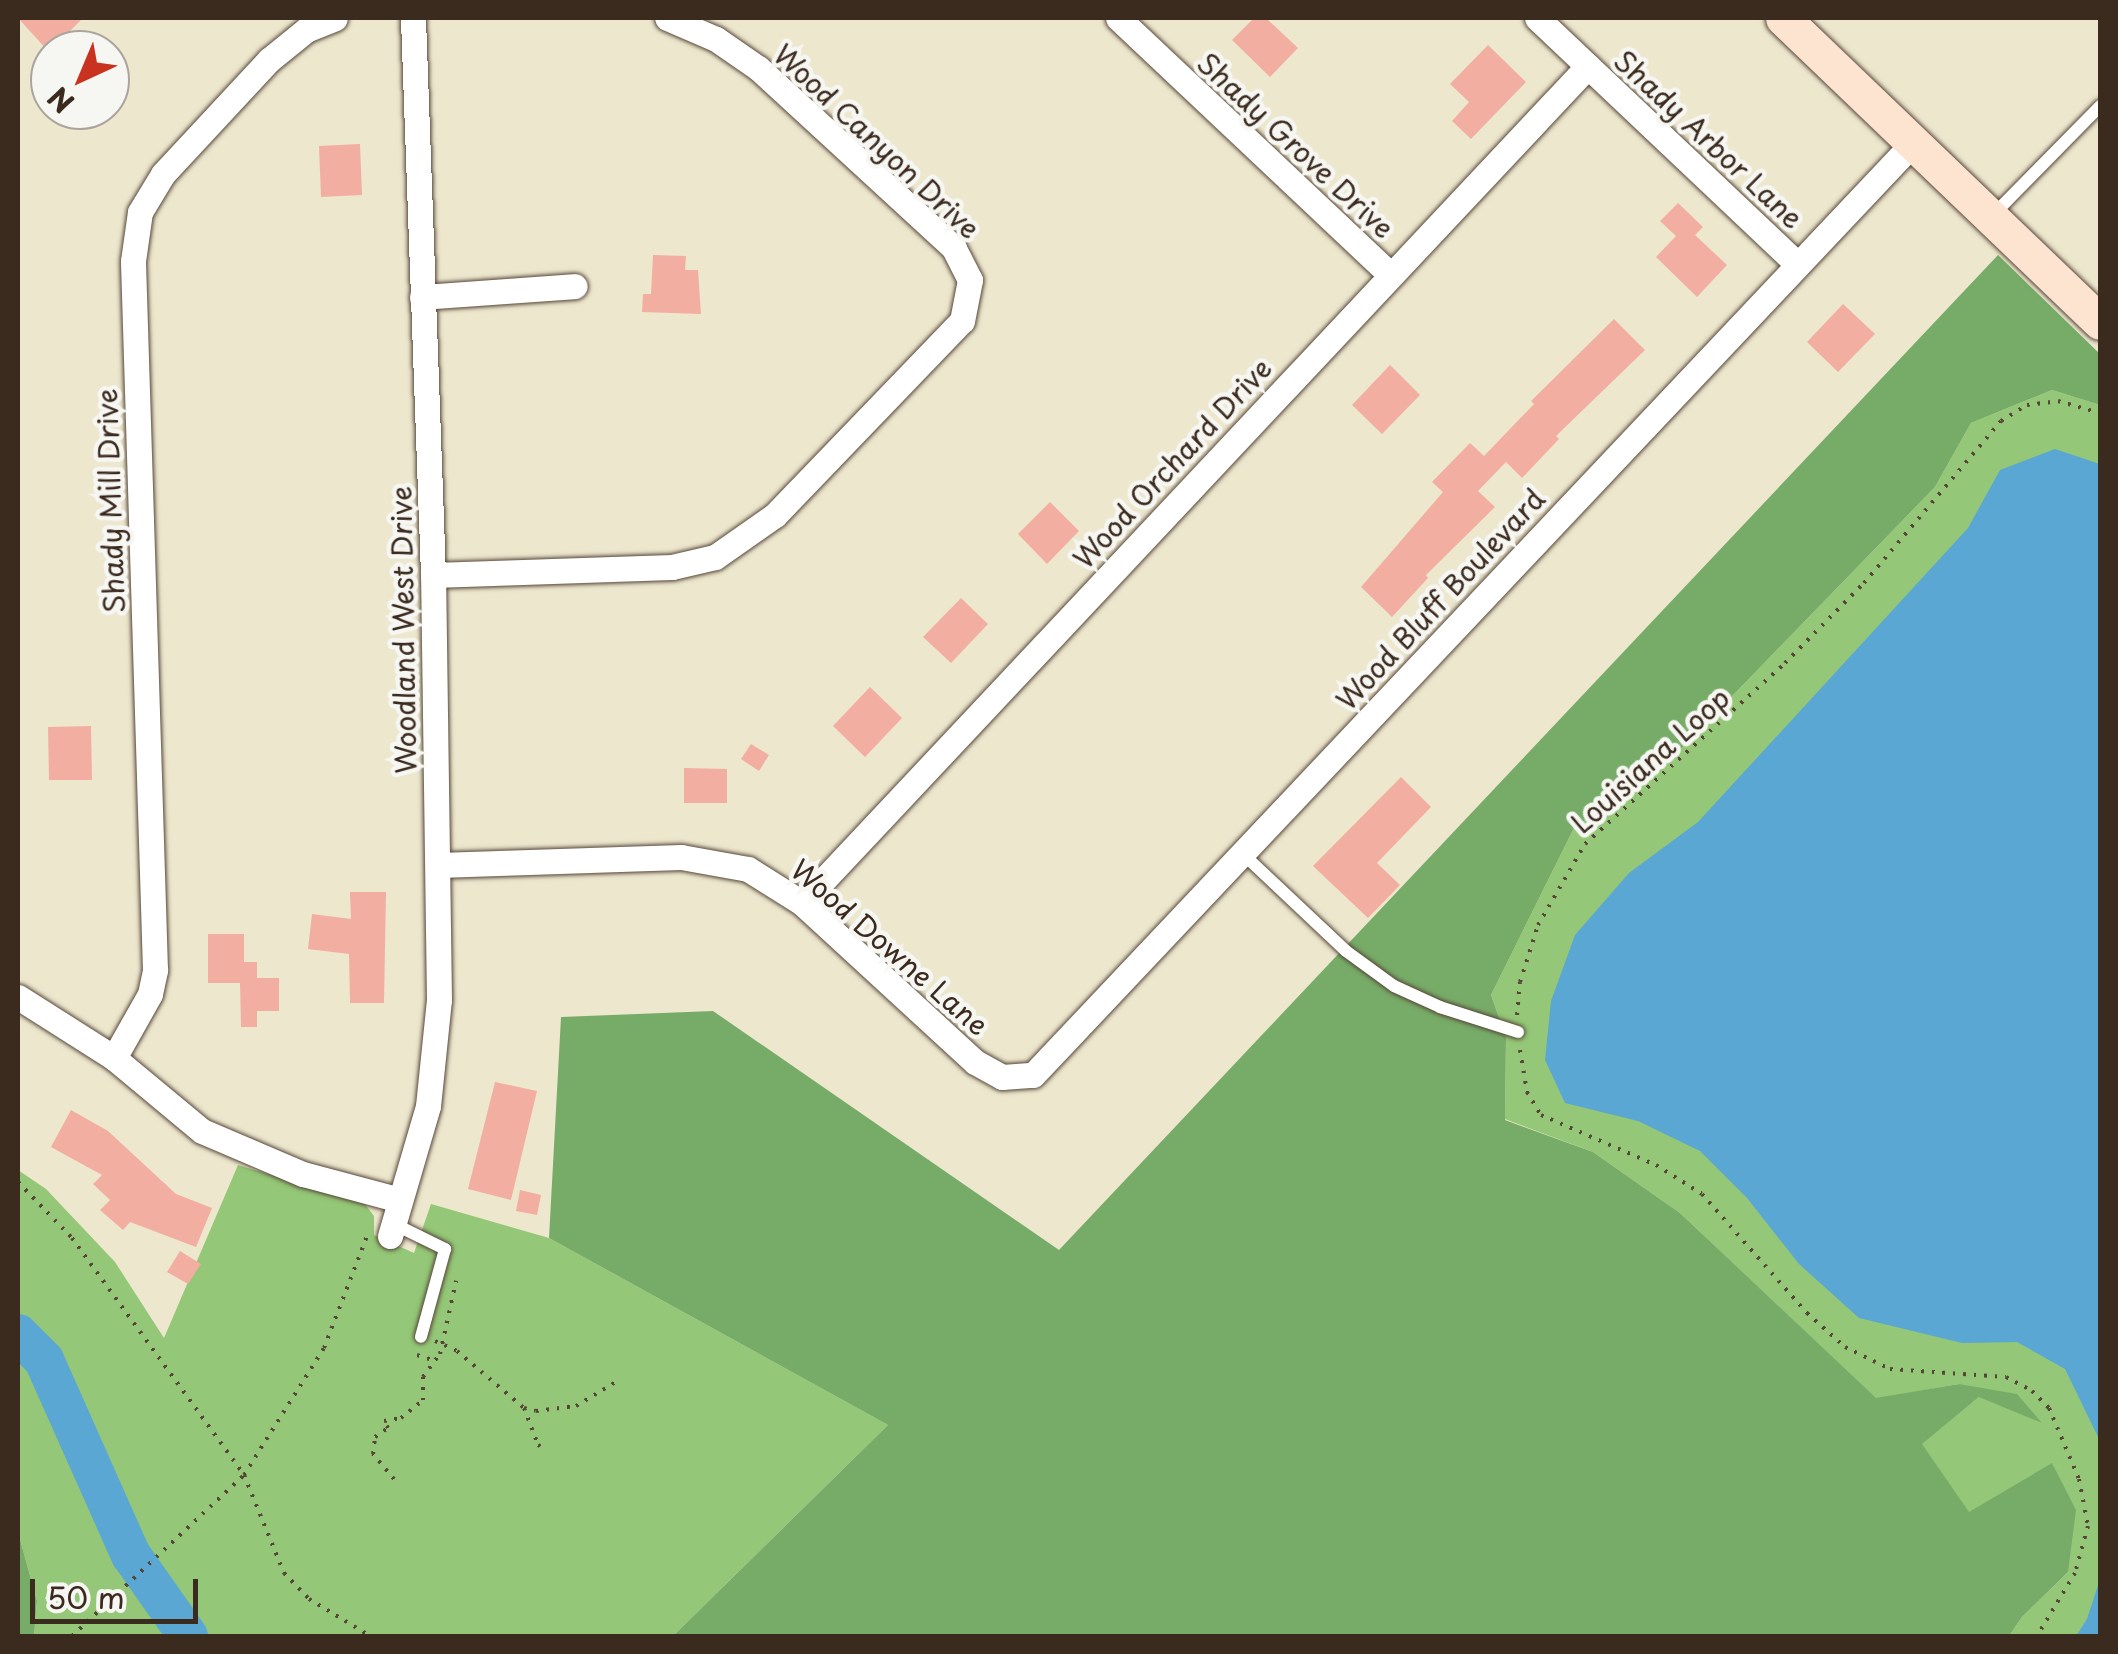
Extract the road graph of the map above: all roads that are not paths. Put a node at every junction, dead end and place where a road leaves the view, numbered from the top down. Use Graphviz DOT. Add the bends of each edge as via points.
graph roads {
  1 [pos="335,18"];
  2 [pos="413,18"];
  3 [pos="667,18"];
  4 [pos="1118,18"];
  5 [pos="1537,18"];
  6 [pos="1783,18"];
  7 [pos="1588,66"];
  8 [pos="2100,106"];
  9 [pos="1914,142"];
  10 [pos="1992,217"];
  11 [pos="1796,263"];
  12 [pos="1390,274"];
  13 [pos="575,286"];
  14 [pos="422,297"];
  15 [pos="2100,322"];
  16 [pos="433,575"];
  17 [pos="1243,854"];
  18 [pos="438,865"];
  19 [pos="802,903"];
  20 [pos="18,997"];
  21 [pos="1518,1032"];
  22 [pos="114,1058"];
  23 [pos="1002,1077"];
  24 [pos="394,1220"];
  25 [pos="421,1337"];
  1 -- 22 [label="street, Shady Mill Drive" via="278,51 164,174 140,212 132,261 154,970 150,994"];
  2 -- 14 [label="street, Woodland West Drive"];
  3 -- 16 [label="street, Wood Canyon Drive" via="716,39 758,68 954,248 970,280 962,321 755,533 698,563"];
  4 -- 12 [label="street, Shady Grove Drive"];
  5 -- 7 [label="street, Shady Arbor Lane"];
  6 -- 9 [label="street"];
  7 -- 11 [label="street, Shady Arbor Lane"];
  7 -- 12 [label="street, Wood Orchard Drive"];
  8 -- 10 [label="lane"];
  9 -- 10 [label="street"];
  9 -- 11 [label="street, Wood Bluff Boulevard"];
  10 -- 15 [label="street"];
  11 -- 17 [label="street, Wood Bluff Boulevard"];
  12 -- 19 [label="street, Wood Orchard Drive"];
  13 -- 14 [label="street"];
  14 -- 16 [label="street, Woodland West Drive"];
  16 -- 18 [label="street, Woodland West Drive"];
  17 -- 21 [label="lane" via="1346,951 1394,986"];
  17 -- 23 [label="street, Wood Bluff Boulevard" via="1052,1058 1033,1075"];
  18 -- 19 [label="street, Wood Downe Lane" via="703,858 748,868"];
  18 -- 24 [label="street, Woodland West Drive" via="439,1000 428,1106"];
  19 -- 23 [label="street, Wood Downe Lane" via="975,1062"];
  20 -- 22 [label="street"];
  22 -- 24 [label="street" via="178,1114 219,1139"];
  24 -- 25 [label="lane" via="424,1243 445,1249"];
}
